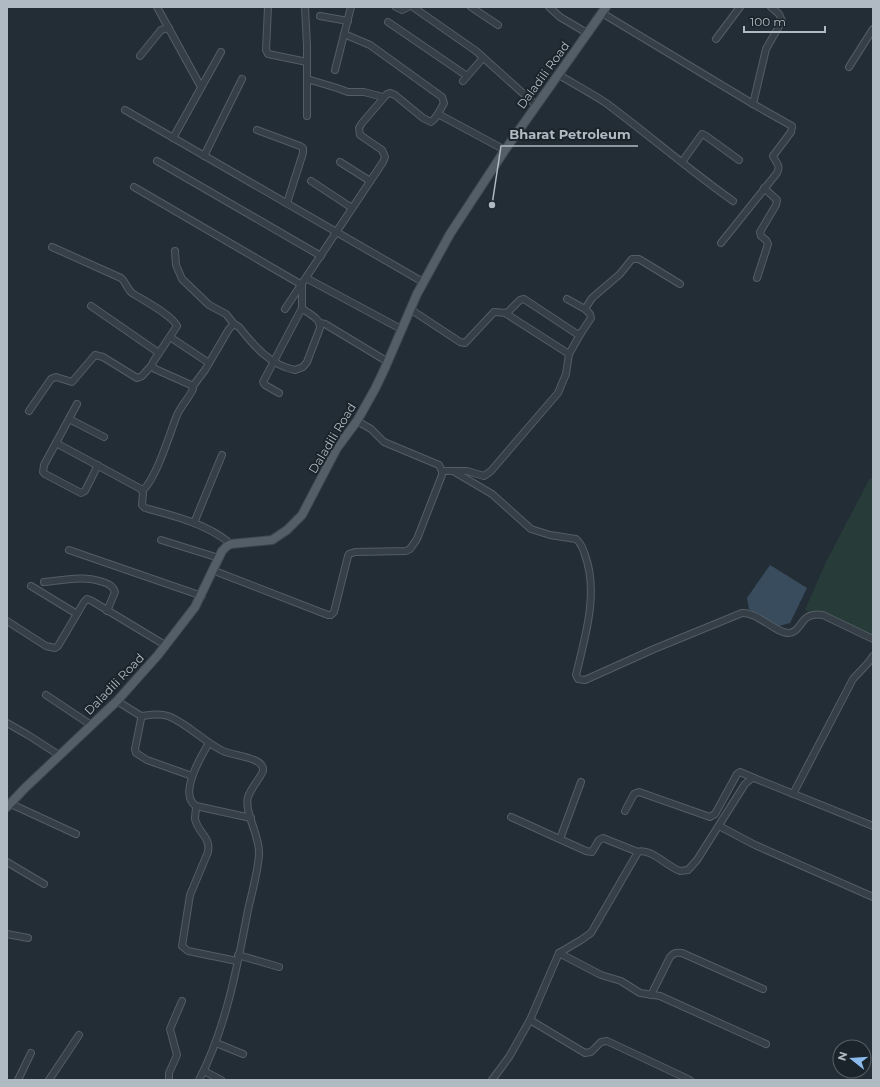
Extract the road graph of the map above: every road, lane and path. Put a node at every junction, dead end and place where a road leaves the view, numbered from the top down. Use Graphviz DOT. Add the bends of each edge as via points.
graph roads {
  1 [pos="157,7"];
  2 [pos="268,7"];
  3 [pos="305,7"];
  4 [pos="351,7"];
  5 [pos="396,7"];
  6 [pos="408,7"];
  7 [pos="413,7"];
  8 [pos="471,7"];
  9 [pos="549,7"];
  10 [pos="740,7"];
  11 [pos="771,7"];
  12 [pos="604,10"];
  13 [pos="320,16"];
  14 [pos="348,21"];
  15 [pos="388,22"];
  16 [pos="498,25"];
  17 [pos="169,28"];
  18 [pos="873,29"];
  19 [pos="344,34"];
  20 [pos="588,34"];
  21 [pos="716,39"];
  22 [pos="221,52"];
  23 [pos="140,56"];
  24 [pos="483,58"];
  25 [pos="307,62"];
  26 [pos="849,67"];
  27 [pos="335,70"];
  28 [pos="558,75"];
  29 [pos="242,78"];
  30 [pos="308,79"];
  31 [pos="201,87"];
  32 [pos="383,97"];
  33 [pos="753,104"];
  34 [pos="536,105"];
  35 [pos="125,110"];
  36 [pos="438,114"];
  37 [pos="306,116"];
  38 [pos="257,130"];
  39 [pos="173,138"];
  40 [pos="505,150"];
  41 [pos="204,156"];
  42 [pos="739,160"];
  43 [pos="157,161"];
  44 [pos="340,162"];
  45 [pos="682,162"];
  46 [pos="311,181"];
  47 [pos="370,181"];
  48 [pos="134,187"];
  49 [pos="764,188"];
  50 [pos="733,201"];
  51 [pos="287,203"];
  52 [pos="352,208"];
  53 [pos="337,232"];
  54 [pos="721,243"];
  55 [pos="52,247"];
  56 [pos="175,251"];
  57 [pos="321,256"];
  58 [pos="306,278"];
  59 [pos="757,278"];
  60 [pos="423,282"];
  61 [pos="680,284"];
  62 [pos="302,285"];
  63 [pos="567,299"];
  64 [pos="91,306"];
  65 [pos="302,308"];
  66 [pos="410,308"];
  67 [pos="285,309"];
  68 [pos="585,309"];
  69 [pos="505,313"];
  70 [pos="320,323"];
  71 [pos="234,324"];
  72 [pos="401,329"];
  73 [pos="581,333"];
  74 [pos="170,337"];
  75 [pos="159,353"];
  76 [pos="569,354"];
  77 [pos="273,361"];
  78 [pos="388,362"];
  79 [pos="210,363"];
  80 [pos="152,365"];
  81 [pos="193,386"];
  82 [pos="279,393"];
  83 [pos="77,404"];
  84 [pos="29,411"];
  85 [pos="69,419"];
  86 [pos="357,421"];
  87 [pos="104,437"];
  88 [pos="56,443"];
  89 [pos="222,455"];
  90 [pos="98,466"];
  91 [pos="442,471"];
  92 [pos="453,471"];
  93 [pos="143,490"];
  94 [pos="194,523"];
  95 [pos="161,540"];
  96 [pos="231,544"];
  97 [pos="69,550"];
  98 [pos="219,558"];
  99 [pos="212,570"];
  100 [pos="44,582"];
  101 [pos="31,586"];
  102 [pos="202,596"];
  103 [pos="107,611"];
  104 [pos="77,614"];
  105 [pos="7,620"];
  106 [pos="873,640"];
  107 [pos="165,645"];
  108 [pos="873,656"];
  109 [pos="46,695"];
  110 [pos="117,701"];
  111 [pos="141,716"];
  112 [pos="7,724"];
  113 [pos="91,725"];
  114 [pos="208,743"];
  115 [pos="59,755"];
  116 [pos="192,776"];
  117 [pos="754,778"];
  118 [pos="581,782"];
  119 [pos="793,794"];
  120 [pos="9,806"];
  121 [pos="196,806"];
  122 [pos="625,811"];
  123 [pos="511,817"];
  124 [pos="251,818"];
  125 [pos="719,826"];
  126 [pos="873,826"];
  127 [pos="76,834"];
  128 [pos="560,839"];
  129 [pos="638,852"];
  130 [pos="7,862"];
  131 [pos="44,884"];
  132 [pos="873,897"];
  133 [pos="7,934"];
  134 [pos="28,938"];
  135 [pos="559,953"];
  136 [pos="238,958"];
  137 [pos="279,967"];
  138 [pos="763,989"];
  139 [pos="651,995"];
  140 [pos="182,1001"];
  141 [pos="530,1020"];
  142 [pos="79,1035"];
  143 [pos="216,1043"];
  144 [pos="766,1044"];
  145 [pos="31,1053"];
  146 [pos="243,1054"];
  147 [pos="204,1071"];
  148 [pos="18,1080"];
  149 [pos="49,1080"];
  150 [pos="169,1080"];
  151 [pos="199,1080"];
  152 [pos="221,1080"];
  153 [pos="492,1080"];
  154 [pos="690,1080"];
  1 -- 17 [label="street"];
  2 -- 25 [label="street" via="268,54"];
  3 -- 25 [label="street"];
  4 -- 14 [label="street"];
  5 -- 6 [label="street" via="402,10"];
  7 -- 24 [label="street"];
  8 -- 16 [label="street"];
  9 -- 20 [label="street"];
  10 -- 21 [label="street"];
  11 -- 33 [label="street" via="782,21 766,50"];
  12 -- 20 [label="main road, Daladili Road"];
  12 -- 33 [label="street"];
  13 -- 14 [label="street"];
  14 -- 19 [label="street"];
  15 -- 24 [label="street" via="465,79"];
  17 -- 23 [label="street" via="161,30"];
  17 -- 31 [label="street"];
  18 -- 26 [label="street"];
  19 -- 27 [label="street"];
  19 -- 36 [label="street" via="370,45 442,97 444,103"];
  20 -- 28 [label="main road, Daladili Road"];
  22 -- 31 [label="street"];
  24 -- 34 [label="street"];
  25 -- 30 [label="street"];
  28 -- 34 [label="main road, Daladili Road"];
  28 -- 45 [label="street" via="605,103"];
  29 -- 41 [label="street"];
  30 -- 32 [label="street" via="348,92 364,92"];
  30 -- 37 [label="street"];
  31 -- 39 [label="street"];
  32 -- 36 [label="street" via="390,93 395,95 427,121 431,122"];
  32 -- 47 [label="street" via="359,128 360,135 382,150 385,157"];
  33 -- 49 [label="street" via="789,124 792,129 773,156 779,169"];
  34 -- 40 [label="main road, Daladili Road"];
  35 -- 39 [label="street"];
  36 -- 40 [label="street"];
  38 -- 51 [label="street" via="303,148"];
  39 -- 41 [label="street"];
  40 -- 60 [label="main road, Daladili Road" via="450,234"];
  41 -- 51 [label="street"];
  42 -- 45 [label="street" via="704,134"];
  43 -- 57 [label="street"];
  44 -- 47 [label="street"];
  45 -- 50 [label="street"];
  46 -- 52 [label="street"];
  47 -- 52 [label="street"];
  48 -- 62 [label="street"];
  49 -- 54 [label="street"];
  49 -- 59 [label="street" via="777,200 759,234 768,244"];
  51 -- 53 [label="street"];
  52 -- 53 [label="street"];
  53 -- 57 [label="street"];
  53 -- 60 [label="street"];
  55 -- 74 [label="street" via="124,280 129,291 176,324"];
  56 -- 71 [label="street" via="177,268 182,279 209,305 226,314"];
  57 -- 58 [label="street"];
  58 -- 62 [label="street"];
  58 -- 72 [label="street"];
  60 -- 66 [label="main road, Daladili Road"];
  61 -- 68 [label="street" via="634,258 592,298"];
  62 -- 65 [label="street"];
  62 -- 67 [label="street"];
  63 -- 68 [label="street"];
  64 -- 75 [label="street"];
  65 -- 70 [label="street"];
  65 -- 77 [label="street"];
  66 -- 69 [label="street" via="462,343 467,342 494,312"];
  66 -- 72 [label="main road, Daladili Road"];
  68 -- 73 [label="street" via="592,318"];
  69 -- 73 [label="street" via="524,299 576,333"];
  69 -- 76 [label="street"];
  70 -- 77 [label="street" via="303,367 295,370"];
  70 -- 78 [label="street"];
  71 -- 77 [label="street" via="239,326 261,353"];
  71 -- 79 [label="street"];
  72 -- 78 [label="main road, Daladili Road"];
  73 -- 76 [label="street"];
  74 -- 75 [label="street"];
  74 -- 79 [label="street"];
  75 -- 80 [label="street"];
  76 -- 92 [label="street" via="566,374 558,393 491,471 484,476 467,471"];
  77 -- 82 [label="street" via="264,384"];
  78 -- 86 [label="main road, Daladili Road"];
  79 -- 81 [label="street"];
  80 -- 81 [label="street" via="155,369"];
  80 -- 84 [label="street" via="137,378 103,357 95,355 72,382 56,377 51,379"];
  81 -- 93 [label="street" via="178,413 150,481"];
  83 -- 85 [label="street"];
  85 -- 87 [label="street"];
  85 -- 88 [label="street"];
  86 -- 91 [label="street" via="371,429 384,442 439,465"];
  86 -- 96 [label="main road, Daladili Road" via="337,448 307,506 294,524 272,540"];
  88 -- 90 [label="street"];
  88 -- 90 [label="street" via="44,465 45,474 81,493 85,491"];
  89 -- 94 [label="street"];
  90 -- 93 [label="street"];
  91 -- 92 [label="street"];
  91 -- 99 [label="street" via="414,545 406,551 349,554 334,612 331,614 325,615"];
  92 -- 106 [label="street" via="492,494 531,529 576,539 582,546 590,571 591,589 583,648 576,675 578,679 585,680 742,613 750,614 789,633 807,616 823,615"];
  93 -- 94 [label="street" via="142,505 145,508"];
  94 -- 96 [label="street" via="216,533"];
  95 -- 98 [label="street"];
  96 -- 98 [label="main road, Daladili Road" via="222,551"];
  97 -- 102 [label="street"];
  98 -- 99 [label="main road, Daladili Road"];
  99 -- 102 [label="main road, Daladili Road"];
  100 -- 103 [label="street" via="86,578 112,586 115,592"];
  101 -- 104 [label="street"];
  102 -- 107 [label="main road, Daladili Road"];
  103 -- 104 [label="street" via="87,599"];
  103 -- 107 [label="street"];
  104 -- 105 [label="street" via="55,648 46,646"];
  107 -- 110 [label="main road, Daladili Road"];
  108 -- 119 [label="street" via="853,679"];
  109 -- 113 [label="street"];
  110 -- 111 [label="street"];
  110 -- 113 [label="main road, Daladili Road"];
  111 -- 114 [label="street" via="169,716"];
  111 -- 116 [label="street" via="134,749 136,752 147,760"];
  112 -- 115 [label="street"];
  113 -- 115 [label="main road, Daladili Road"];
  114 -- 116 [label="street"];
  114 -- 124 [label="street" via="263,764 264,771 247,800"];
  115 -- 120 [label="main road, Daladili Road"];
  116 -- 121 [label="street" via="190,796 192,804"];
  117 -- 119 [label="street"];
  117 -- 122 [label="street" via="740,772 737,774 715,814 710,817 639,792 634,794"];
  117 -- 125 [label="street" via="745,784"];
  118 -- 128 [label="street"];
  119 -- 126 [label="street"];
  120 -- 127 [label="street"];
  121 -- 124 [label="street"];
  121 -- 136 [label="street" via="196,820 209,846 190,896 182,946 188,951"];
  123 -- 128 [label="street"];
  124 -- 136 [label="street" via="258,838 259,855"];
  125 -- 129 [label="street" via="688,870 676,870 648,853"];
  125 -- 132 [label="street" via="755,845"];
  128 -- 129 [label="street" via="589,852 603,838"];
  129 -- 135 [label="street" via="591,932"];
  130 -- 131 [label="street"];
  133 -- 134 [label="street"];
  135 -- 139 [label="street" via="601,975 621,981 640,993"];
  135 -- 141 [label="street"];
  136 -- 137 [label="street"];
  136 -- 143 [label="street"];
  138 -- 139 [label="street" via="677,953 670,957"];
  139 -- 144 [label="street" via="660,996"];
  140 -- 150 [label="street" via="170,1029 177,1055 169,1073"];
  141 -- 153 [label="street" via="509,1057"];
  141 -- 154 [label="street" via="585,1053 607,1041"];
  142 -- 149 [label="street"];
  143 -- 146 [label="street"];
  143 -- 147 [label="street"];
  145 -- 148 [label="street"];
  147 -- 151 [label="street"];
  147 -- 152 [label="street"];
}
